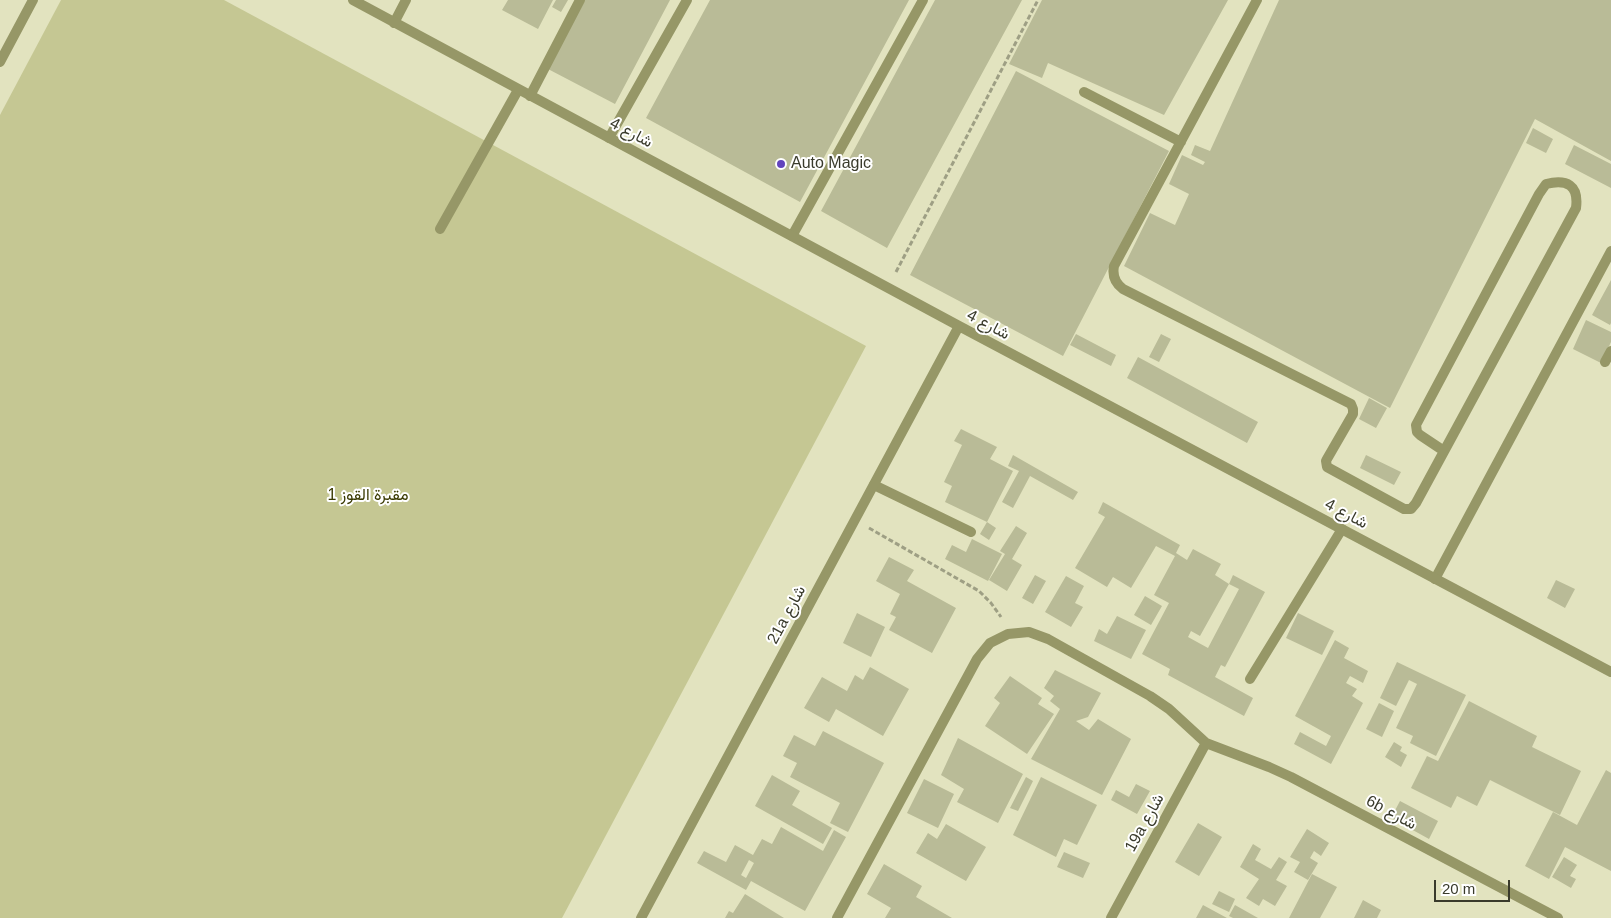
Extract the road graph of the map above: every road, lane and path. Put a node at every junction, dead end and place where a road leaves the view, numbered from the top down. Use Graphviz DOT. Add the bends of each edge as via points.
graph roads {
  1 [pos="33,0"];
  2 [pos="353,0"];
  3 [pos="406,0"];
  4 [pos="580,0"];
  5 [pos="687,0"];
  6 [pos="922,0"];
  7 [pos="1038,0"];
  8 [pos="1257,0"];
  9 [pos="394,24"];
  10 [pos="0,62"];
  11 [pos="518,90"];
  12 [pos="1084,92"];
  13 [pos="530,96"];
  14 [pos="609,138"];
  15 [pos="1181,142"];
  16 [pos="440,228"];
  17 [pos="792,236"];
  18 [pos="1611,251"];
  19 [pos="887,288"];
  20 [pos="960,326"];
  21 [pos="1611,351"];
  22 [pos="1605,362"];
  23 [pos="1444,451"];
  24 [pos="874,485"];
  25 [pos="855,520"];
  26 [pos="1342,529"];
  27 [pos="971,532"];
  28 [pos="1435,579"];
  29 [pos="1008,634"];
  30 [pos="1611,672"];
  31 [pos="1250,679"];
  32 [pos="1206,743"];
  33 [pos="640,918"];
  34 [pos="838,918"];
  35 [pos="1111,918"];
  36 [pos="1558,918"];
  1 -- 10 [label="street"];
  2 -- 9 [label="street, شارع 4"];
  3 -- 9 [label="street"];
  4 -- 13 [label="street"];
  5 -- 14 [label="street"];
  6 -- 17 [label="street"];
  7 -- 19 [label="path"];
  8 -- 15 [label="street"];
  9 -- 11 [label="street, شارع 4"];
  11 -- 13 [label="street, شارع 4"];
  11 -- 16 [label="street"];
  12 -- 15 [label="street"];
  13 -- 14 [label="street, شارع 4"];
  14 -- 17 [label="street, شارع 4"];
  15 -- 23 [label="street" via="1114,266 1118,285 1351,404 1353,414 1326,464 1407,510 1414,507"];
  17 -- 19 [label="street, شارع 4"];
  18 -- 28 [label="street"];
  19 -- 20 [label="street, شارع 4"];
  20 -- 24 [label="street, 21a شارع"];
  20 -- 26 [label="street, شارع 4"];
  21 -- 22 [label="street"];
  23 -- 23 [label="street" via="1576,208 1577,197 1571,186 1559,181 1546,184 1539,194 1416,425 1417,432"];
  24 -- 25 [label="street, 21a شارع"];
  24 -- 27 [label="street"];
  25 -- 29 [label="path" via="979,591 991,603"];
  25 -- 33 [label="street, 21a شارع"];
  26 -- 28 [label="street, شارع 4"];
  26 -- 31 [label="street"];
  28 -- 30 [label="street, شارع 4"];
  29 -- 32 [label="street" via="1029,632 1048,639 1142,691 1169,709"];
  29 -- 34 [label="street" via="990,643 977,659"];
  32 -- 35 [label="street, 19a شارع"];
  32 -- 36 [label="street, 6b شارع" via="1269,766"];
}
